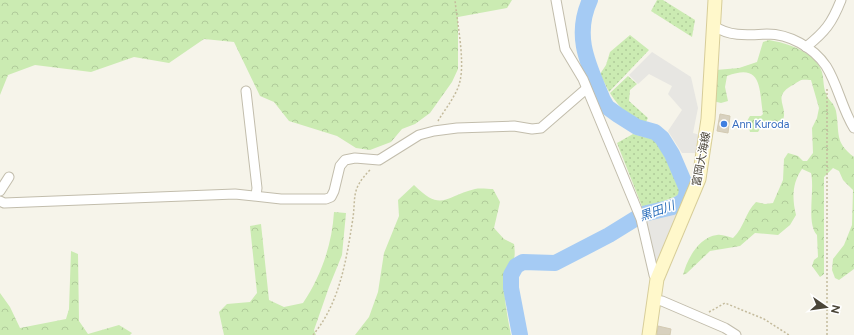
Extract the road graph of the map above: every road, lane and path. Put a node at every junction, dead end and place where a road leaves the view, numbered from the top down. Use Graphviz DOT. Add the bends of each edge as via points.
graph roads {
  1 [pos="455,0"];
  2 [pos="556,0"];
  3 [pos="716,0"];
  4 [pos="841,0"];
  5 [pos="714,26"];
  6 [pos="806,47"];
  7 [pos="827,87"];
  8 [pos="586,90"];
  9 [pos="246,91"];
  10 [pos="854,128"];
  11 [pos="434,130"];
  12 [pos="379,160"];
  13 [pos="9,177"];
  14 [pos="0,191"];
  15 [pos="256,195"];
  16 [pos="0,201"];
  17 [pos="657,279"];
  18 [pos="654,300"];
  19 [pos="698,317"];
  20 [pos="313,335"];
  21 [pos="649,335"];
  22 [pos="736,335"];
  23 [pos="789,335"];
  24 [pos="827,335"];
  1 -- 11 [label="path" via="461,61 460,80"];
  2 -- 8 [label="street" via="565,48 583,79"];
  3 -- 5 [label="main road, 富岡大海線"];
  4 -- 6 [label="street" via="834,20 825,32"];
  5 -- 6 [label="street" via="721,31 743,36 782,35"];
  5 -- 17 [label="main road, 富岡大海線" via="708,119 699,179"];
  6 -- 10 [label="street" via="826,66"];
  7 -- 24 [label="path"];
  8 -- 11 [label="street" via="541,128 496,126"];
  8 -- 17 [label="street" via="640,216"];
  9 -- 15 [label="street"];
  11 -- 12 [label="street" via="419,135"];
  12 -- 15 [label="street" via="345,160 340,166 334,191 326,200 281,199"];
  12 -- 20 [label="path" via="356,187 353,222 342,278 329,311"];
  13 -- 14 [label="street"];
  15 -- 16 [label="street" via="4,203"];
  17 -- 18 [label="main road, 富岡大海線"];
  18 -- 19 [label="street"];
  18 -- 21 [label="main road, 富岡大海線"];
  19 -- 22 [label="street"];
  19 -- 23 [label="path" via="725,303 764,319"];
}
